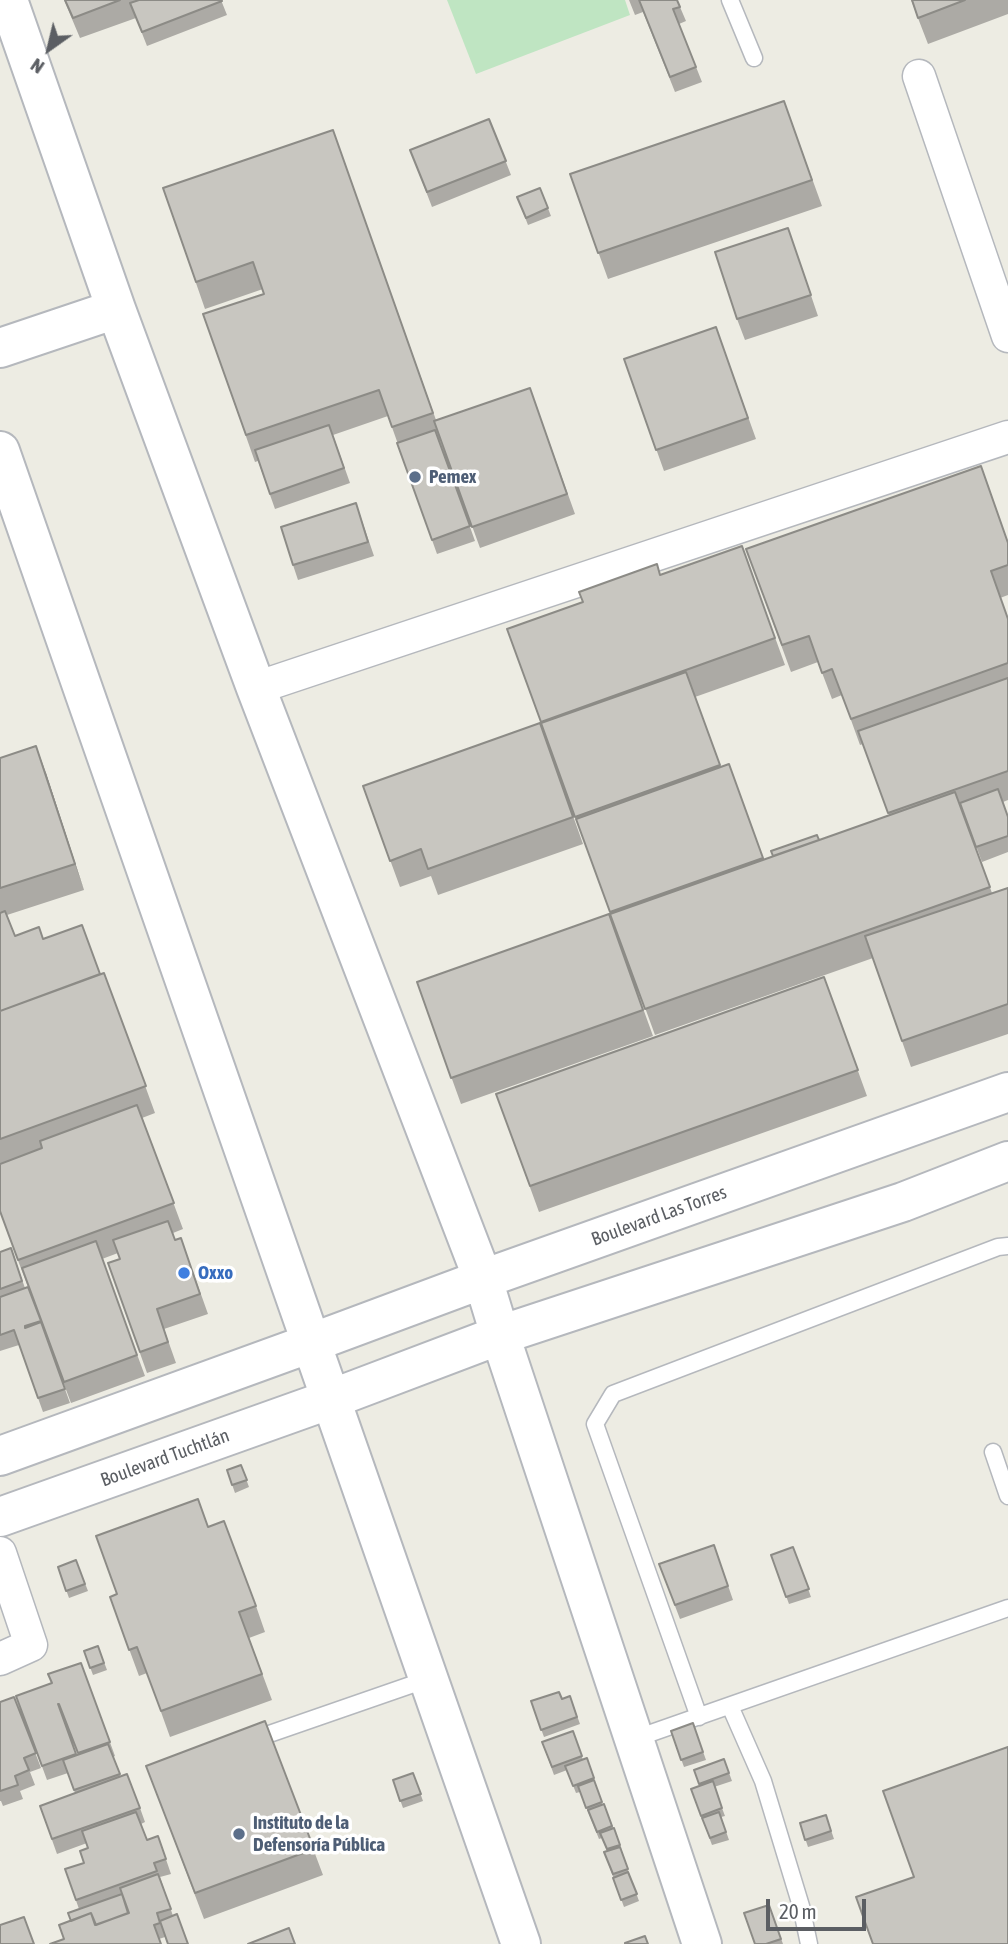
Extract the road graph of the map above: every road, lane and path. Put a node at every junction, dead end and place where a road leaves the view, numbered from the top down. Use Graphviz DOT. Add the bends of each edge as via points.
graph roads {
  1 [pos="8,0"];
  2 [pos="730,0"];
  3 [pos="754,58"];
  4 [pos="919,76"];
  5 [pos="116,309"];
  6 [pos="1008,336"];
  7 [pos="0,348"];
  8 [pos="1008,437"];
  9 [pos="0,450"];
  10 [pos="11,517"];
  11 [pos="256,688"];
  12 [pos="1008,1092"];
  13 [pos="1008,1161"];
  14 [pos="1008,1246"];
  15 [pos="483,1279"];
  16 [pos="499,1335"];
  17 [pos="311,1343"];
  18 [pos="331,1399"];
  19 [pos="993,1452"];
  20 [pos="0,1456"];
  21 [pos="1008,1496"];
  22 [pos="0,1517"];
  23 [pos="0,1553"];
  24 [pos="1008,1608"];
  25 [pos="0,1658"];
  26 [pos="428,1679"];
  27 [pos="730,1706"];
  28 [pos="699,1717"];
  29 [pos="634,1739"];
  30 [pos="232,1746"];
  31 [pos="520,1944"];
  32 [pos="702,1944"];
  33 [pos="810,1944"];
  1 -- 5 [label="street"];
  2 -- 3 [label="lane"];
  4 -- 6 [label="street"];
  5 -- 7 [label="street"];
  5 -- 11 [label="street"];
  8 -- 11 [label="street"];
  9 -- 10 [label="street"];
  10 -- 17 [label="street"];
  11 -- 15 [label="street"];
  12 -- 15 [label="street, Boulevard Las Torres"];
  13 -- 16 [label="street" via="903,1202"];
  14 -- 28 [label="lane" via="612,1394 595,1424"];
  15 -- 16 [label="street"];
  15 -- 17 [label="street, Boulevard Las Torres"];
  16 -- 18 [label="street"];
  16 -- 29 [label="street"];
  17 -- 18 [label="street"];
  17 -- 20 [label="street"];
  18 -- 22 [label="street, Boulevard Tuchtlán"];
  18 -- 26 [label="street"];
  19 -- 21 [label="lane"];
  23 -- 25 [label="street" via="31,1645"];
  24 -- 27 [label="lane"];
  26 -- 30 [label="lane"];
  26 -- 31 [label="street"];
  27 -- 28 [label="lane"];
  27 -- 33 [label="lane" via="763,1781"];
  28 -- 29 [label="lane"];
  29 -- 32 [label="street"];
}
